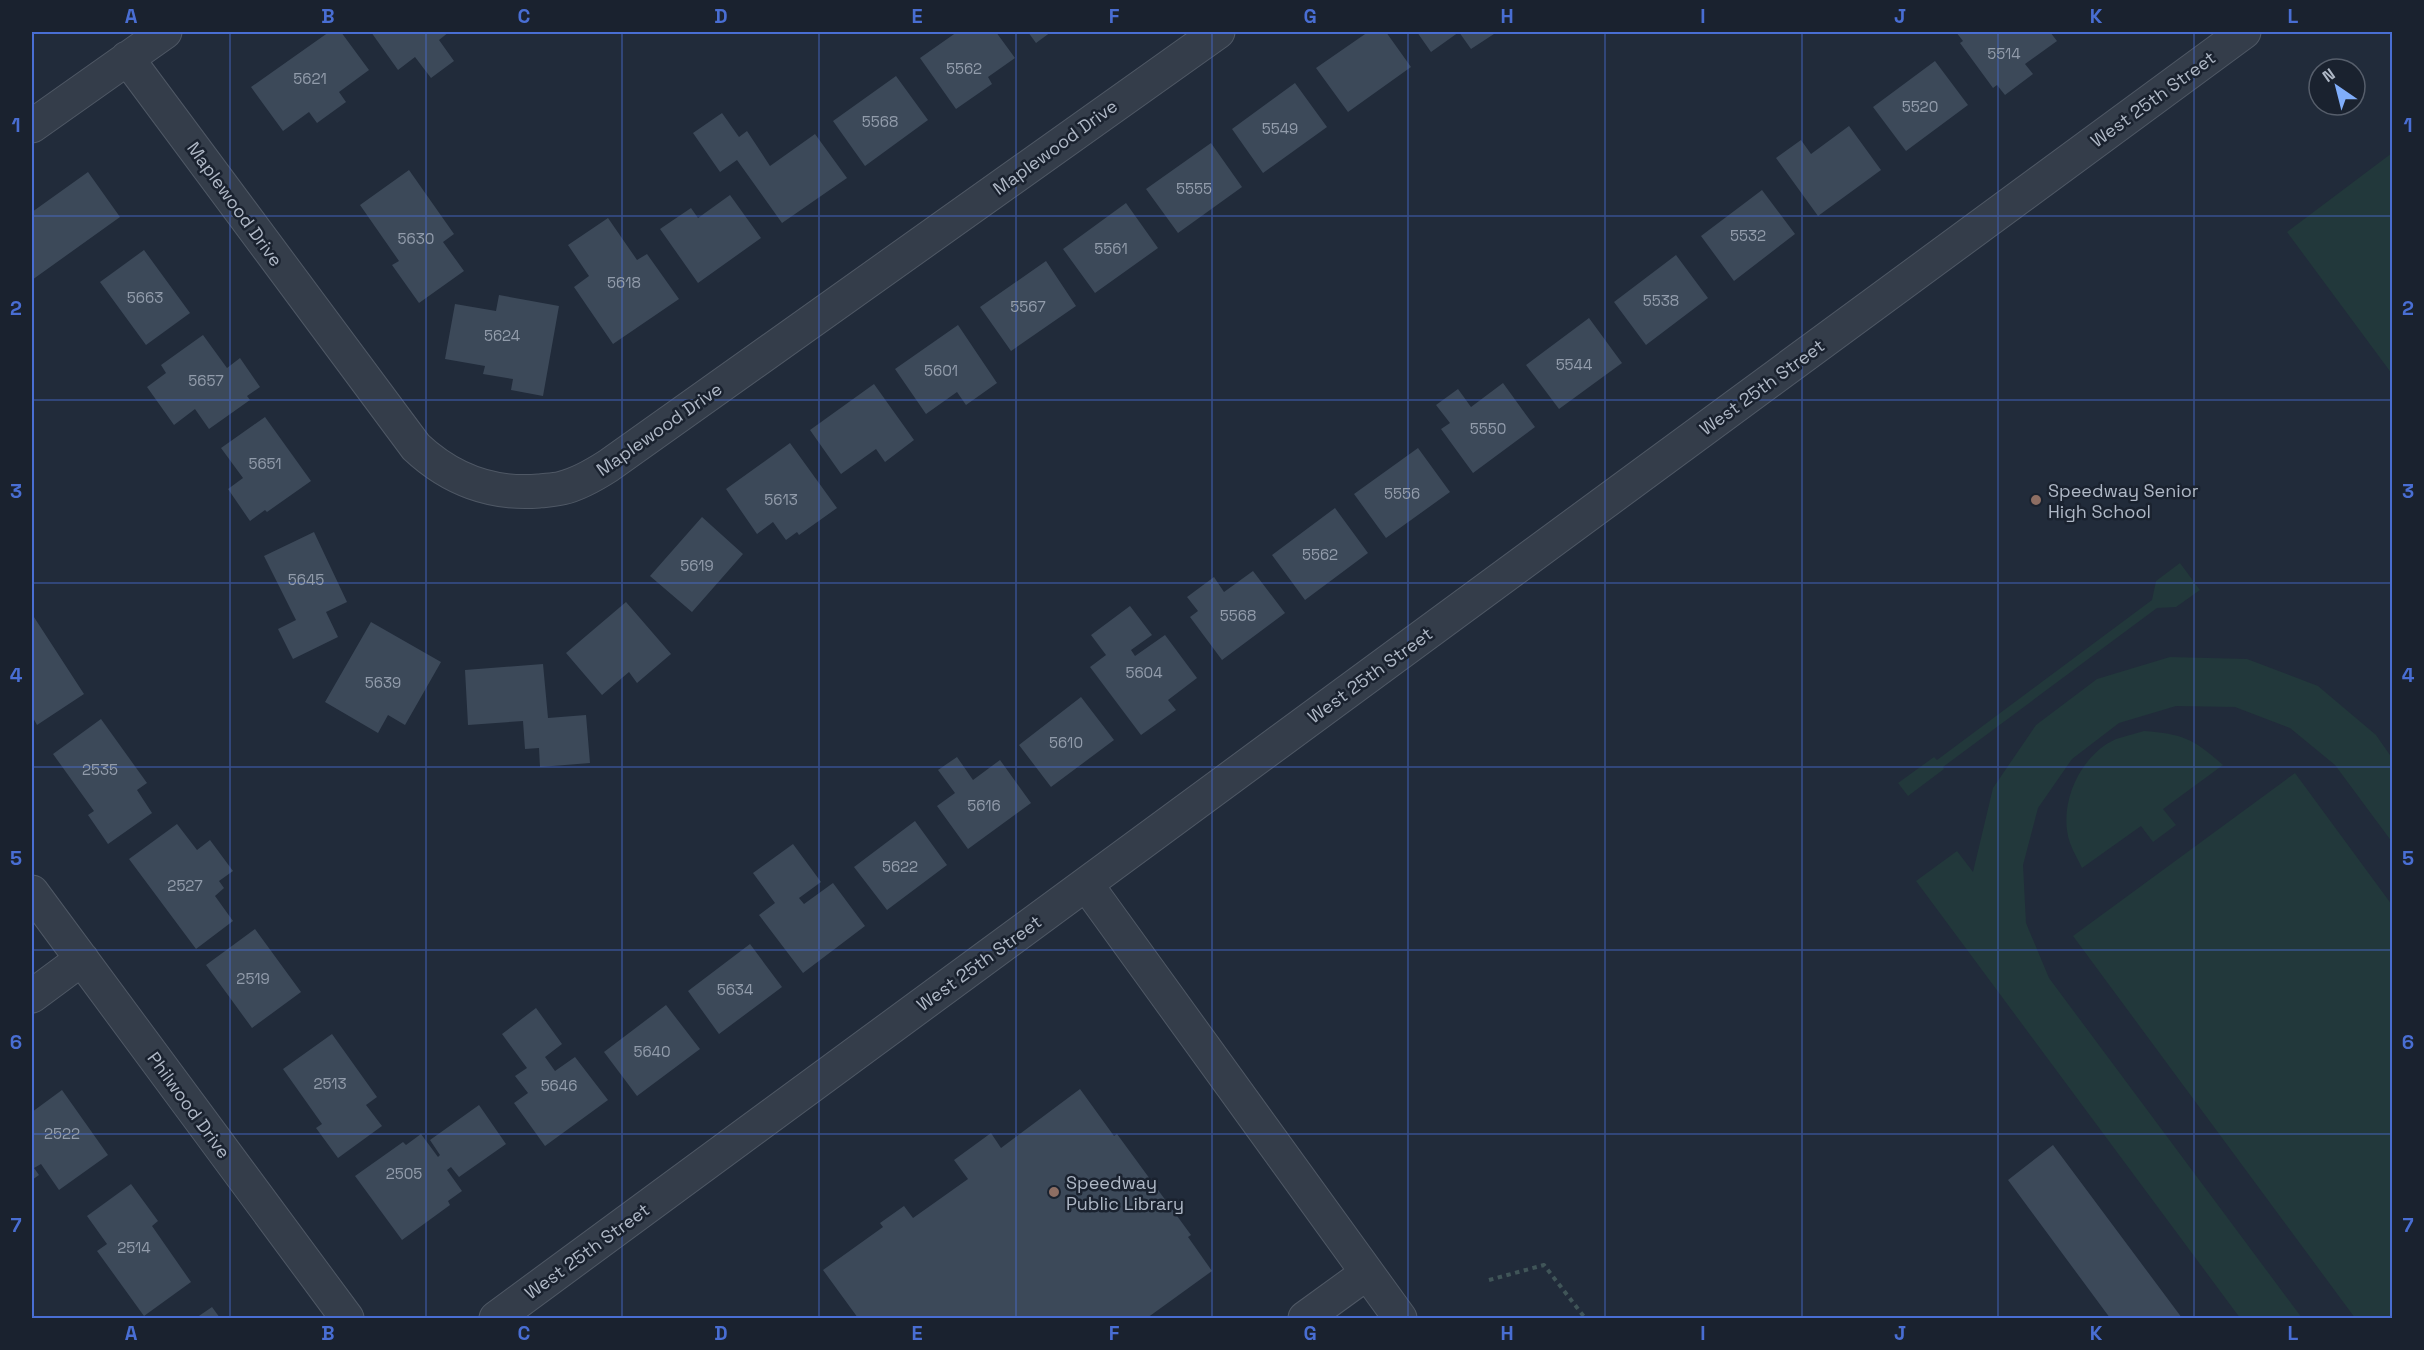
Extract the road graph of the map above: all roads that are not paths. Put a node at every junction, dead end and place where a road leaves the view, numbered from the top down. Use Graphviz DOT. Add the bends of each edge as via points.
graph roads {
  1 [pos="165,32"];
  2 [pos="1218,32"];
  3 [pos="2244,32"];
  4 [pos="127,58"];
  5 [pos="32,126"];
  6 [pos="1086,884"];
  7 [pos="32,892"];
  8 [pos="82,959"];
  9 [pos="32,996"];
  10 [pos="1367,1273"];
  11 [pos="347,1318"];
  12 [pos="496,1318"];
  13 [pos="1305,1318"];
  14 [pos="1400,1318"];
  1 -- 4 [label="street"];
  2 -- 4 [label="street, Maplewood Drive" via="608,466 561,489 525,492 490,489 458,478 416,447"];
  3 -- 6 [label="street, West 25th Street"];
  4 -- 5 [label="street"];
  6 -- 10 [label="street"];
  6 -- 12 [label="street, West 25th Street"];
  7 -- 8 [label="street, Philwood Drive"];
  8 -- 9 [label="street"];
  8 -- 11 [label="street, Philwood Drive"];
  10 -- 13 [label="street"];
  10 -- 14 [label="street"];
}
